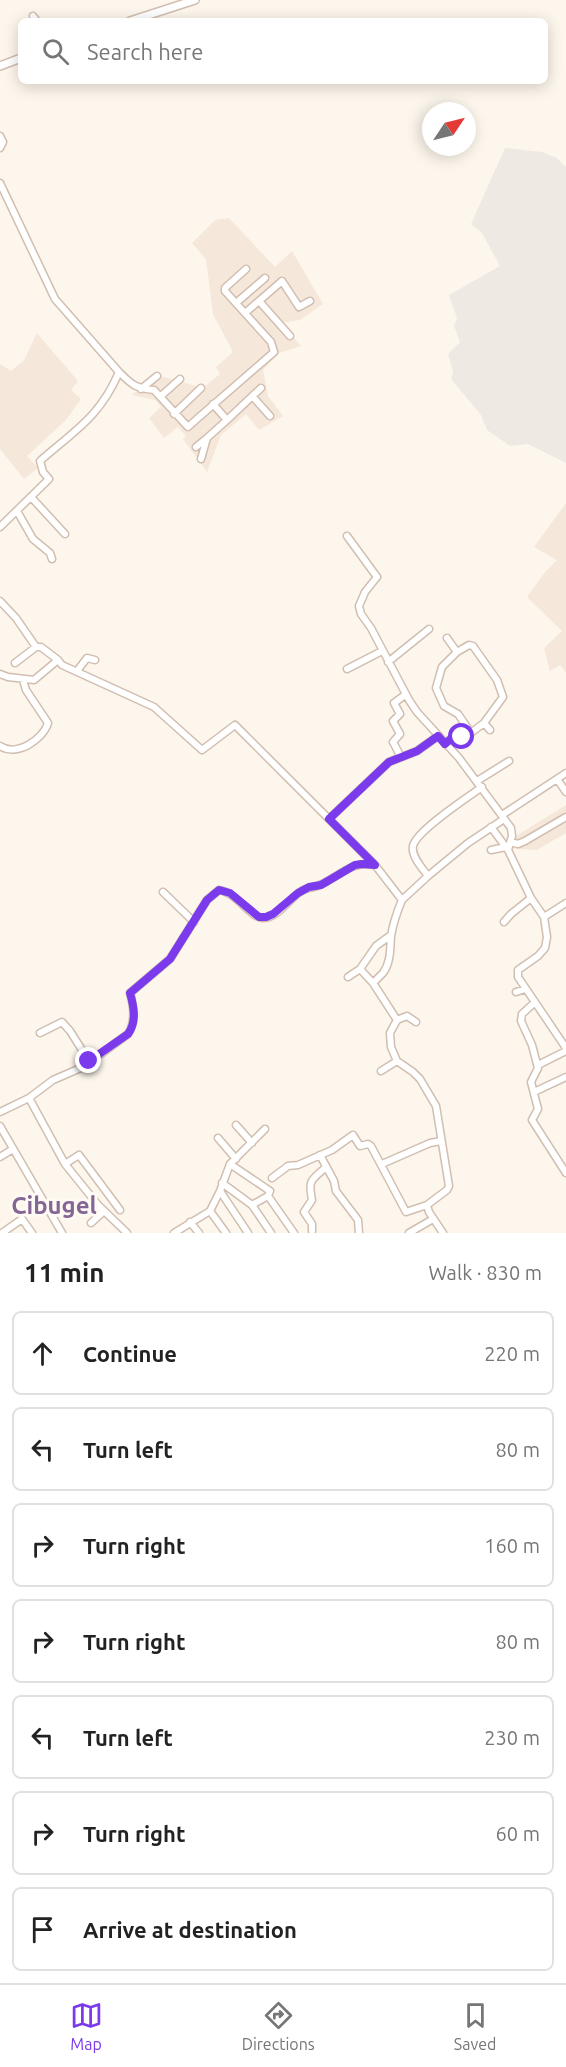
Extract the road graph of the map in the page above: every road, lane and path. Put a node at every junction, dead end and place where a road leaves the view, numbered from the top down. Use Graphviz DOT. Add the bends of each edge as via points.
graph roads {
  1 [pos="195,0"];
  2 [pos="139,18"];
  3 [pos="18,59"];
  4 [pos="0,66"];
  5 [pos="0,136"];
  6 [pos="0,148"];
  7 [pos="0,183"];
  8 [pos="246,269"];
  9 [pos="265,278"];
  10 [pos="310,301"];
  11 [pos="259,302"];
  12 [pos="236,303"];
  13 [pos="245,313"];
  14 [pos="290,336"];
  15 [pos="119,372"];
  16 [pos="156,376"];
  17 [pos="180,380"];
  18 [pos="201,388"];
  19 [pos="261,388"];
  20 [pos="141,390"];
  21 [pos="161,396"];
  22 [pos="253,397"];
  23 [pos="213,404"];
  24 [pos="174,414"];
  25 [pos="270,416"];
  26 [pos="227,420"];
  27 [pos="207,438"];
  28 [pos="196,447"];
  29 [pos="201,459"];
  30 [pos="31,497"];
  31 [pos="17,511"];
  32 [pos="0,527"];
  33 [pos="65,534"];
  34 [pos="347,536"];
  35 [pos="52,559"];
  36 [pos="0,601"];
  37 [pos="429,629"];
  38 [pos="447,638"];
  39 [pos="36,647"];
  40 [pos="382,651"];
  41 [pos="457,652"];
  42 [pos="58,660"];
  43 [pos="95,660"];
  44 [pos="388,662"];
  45 [pos="15,663"];
  46 [pos="347,669"];
  47 [pos="77,671"];
  48 [pos="0,674"];
  49 [pos="23,680"];
  50 [pos="405,695"];
  51 [pos="484,723"];
  52 [pos="490,730"];
  53 [pos="471,733"];
  54 [pos="438,736"];
  55 [pos="445,744"];
  56 [pos="0,746"];
  57 [pos="401,757"];
  58 [pos="509,761"];
  59 [pos="566,773"];
  60 [pos="557,779"];
  61 [pos="480,784"];
  62 [pos="565,787"];
  63 [pos="503,817"];
  64 [pos="566,817"];
  65 [pos="329,819"];
  66 [pos="491,828"];
  67 [pos="508,846"];
  68 [pos="491,850"];
  69 [pos="375,865"];
  70 [pos="428,876"];
  71 [pos="163,892"];
  72 [pos="531,898"];
  73 [pos="402,900"];
  74 [pos="566,903"];
  75 [pos="544,917"];
  76 [pos="194,922"];
  77 [pos="504,922"];
  78 [pos="391,935"];
  79 [pos="360,969"];
  80 [pos="348,977"];
  81 [pos="373,983"];
  82 [pos="525,989"];
  83 [pos="516,992"];
  84 [pos="534,1003"];
  85 [pos="397,1020"];
  86 [pos="416,1022"];
  87 [pos="40,1033"];
  88 [pos="566,1049"];
  89 [pos="89,1061"];
  90 [pos="397,1062"];
  91 [pos="538,1065"];
  92 [pos="381,1071"];
  93 [pos="566,1077"];
  94 [pos="534,1092"];
  95 [pos="29,1098"];
  96 [pos="0,1112"];
  97 [pos="236,1125"];
  98 [pos="0,1126"];
  99 [pos="265,1129"];
  100 [pos="218,1138"];
  101 [pos="441,1141"];
  102 [pos="252,1143"];
  103 [pos="13,1149"];
  104 [pos="320,1155"];
  105 [pos="0,1157"];
  106 [pos="236,1159"];
  107 [pos="65,1164"];
  108 [pos="230,1164"];
  109 [pos="382,1164"];
  110 [pos="326,1167"];
  111 [pos="566,1173"];
  112 [pos="272,1178"];
  113 [pos="222,1183"];
  114 [pos="219,1191"];
  115 [pos="268,1196"];
  116 [pos="252,1205"];
  117 [pos="427,1205"];
  118 [pos="120,1210"];
  119 [pos="104,1211"];
  120 [pos="210,1212"];
  121 [pos="433,1219"];
  122 [pos="190,1222"];
  123 [pos="91,1223"];
  124 [pos="311,1232"];
  125 [pos="3,1233"];
  126 [pos="32,1233"];
  127 [pos="62,1233"];
  128 [pos="127,1233"];
  129 [pos="174,1233"];
  130 [pos="199,1233"];
  131 [pos="226,1233"];
  132 [pos="248,1233"];
  133 [pos="271,1233"];
  134 [pos="294,1233"];
  135 [pos="359,1233"];
  136 [pos="409,1233"];
  137 [pos="443,1233"];
  1 -- 2 [label="street"];
  3 -- 4 [label="street"];
  5 -- 6 [label="street"];
  7 -- 15 [label="street" via="55,299"];
  8 -- 12 [label="street" via="225,288"];
  9 -- 12 [label="street"];
  10 -- 11 [label="street" via="299,308 282,281"];
  11 -- 13 [label="street"];
  11 -- 14 [label="street"];
  12 -- 13 [label="street"];
  13 -- 23 [label="street" via="271,342 274,352"];
  15 -- 20 [label="street"];
  15 -- 30 [label="street" via="86,423 40,461 50,479"];
  16 -- 20 [label="street"];
  17 -- 21 [label="street"];
  18 -- 24 [label="street"];
  19 -- 22 [label="street"];
  20 -- 21 [label="street" via="154,390"];
  21 -- 24 [label="street"];
  22 -- 25 [label="street"];
  22 -- 26 [label="street"];
  23 -- 24 [label="street" via="188,427"];
  23 -- 26 [label="street"];
  26 -- 27 [label="street"];
  27 -- 28 [label="street"];
  27 -- 29 [label="street"];
  30 -- 31 [label="street"];
  30 -- 33 [label="street"];
  31 -- 32 [label="street"];
  31 -- 35 [label="street" via="33,539"];
  34 -- 40 [label="street" via="377,577 359,606"];
  36 -- 39 [label="street"];
  37 -- 44 [label="street"];
  38 -- 41 [label="street"];
  39 -- 42 [label="street"];
  39 -- 45 [label="street"];
  40 -- 44 [label="street"];
  40 -- 46 [label="street"];
  41 -- 51 [label="street" via="472,646 501,688 502,697"];
  41 -- 53 [label="street" via="442,667 436,688 446,708 458,714"];
  42 -- 47 [label="street"];
  42 -- 49 [label="street" via="34,680"];
  43 -- 47 [label="street" via="87,658"];
  44 -- 50 [label="street"];
  47 -- 65 [label="street" via="154,707 202,750 235,725"];
  48 -- 49 [label="street"];
  49 -- 56 [label="street" via="48,723 46,730 14,751"];
  50 -- 54 [label="street"];
  50 -- 57 [label="street" via="394,703 400,713 393,721 400,734 393,742"];
  51 -- 52 [label="street"];
  51 -- 53 [label="street"];
  53 -- 55 [label="street" via="453,737"];
  54 -- 55 [label="street"];
  54 -- 57 [label="street"];
  55 -- 61 [label="street"];
  57 -- 65 [label="street" via="389,762"];
  58 -- 61 [label="street"];
  59 -- 60 [label="street"];
  60 -- 62 [label="street"];
  60 -- 63 [label="street"];
  61 -- 63 [label="street"];
  61 -- 70 [label="street" via="416,839 413,854"];
  63 -- 66 [label="street"];
  63 -- 67 [label="street" via="512,832"];
  64 -- 67 [label="street" via="536,836"];
  65 -- 69 [label="street"];
  66 -- 67 [label="street"];
  66 -- 70 [label="street"];
  67 -- 68 [label="street"];
  67 -- 72 [label="street"];
  69 -- 73 [label="street"];
  69 -- 76 [label="street" via="355,865 304,890 266,917 259,917 230,893 219,890 207,900"];
  70 -- 73 [label="street"];
  71 -- 76 [label="street"];
  72 -- 75 [label="street"];
  72 -- 77 [label="street"];
  73 -- 78 [label="street"];
  74 -- 75 [label="street"];
  75 -- 82 [label="street" via="545,948 518,970"];
  76 -- 89 [label="street" via="170,959 130,993 135,1011 132,1029"];
  78 -- 79 [label="street" via="376,946"];
  78 -- 81 [label="street" via="388,963"];
  79 -- 80 [label="street"];
  79 -- 81 [label="street"];
  81 -- 85 [label="street"];
  82 -- 83 [label="street"];
  82 -- 84 [label="street"];
  84 -- 88 [label="street"];
  84 -- 91 [label="street" via="522,1014 521,1021"];
  85 -- 86 [label="street" via="408,1016"];
  85 -- 90 [label="street" via="390,1039"];
  87 -- 89 [label="street" via="62,1022"];
  88 -- 91 [label="street"];
  89 -- 95 [label="street"];
  90 -- 92 [label="street"];
  90 -- 101 [label="street" via="413,1072 436,1106"];
  91 -- 94 [label="street" via="531,1082"];
  93 -- 94 [label="street"];
  94 -- 111 [label="street" via="538,1109 532,1120"];
  95 -- 96 [label="street"];
  95 -- 107 [label="street"];
  97 -- 102 [label="street"];
  98 -- 103 [label="street"];
  99 -- 102 [label="street"];
  100 -- 106 [label="street"];
  101 -- 109 [label="street"];
  101 -- 117 [label="street" via="449,1189"];
  102 -- 106 [label="street"];
  103 -- 105 [label="street"];
  103 -- 127 [label="street"];
  104 -- 109 [label="street" via="353,1135 360,1146 370,1144"];
  104 -- 110 [label="street"];
  104 -- 112 [label="street" via="288,1166"];
  106 -- 108 [label="street"];
  107 -- 118 [label="street" via="79,1155"];
  107 -- 119 [label="street"];
  108 -- 113 [label="street"];
  108 -- 115 [label="street" via="270,1191"];
  109 -- 117 [label="street" via="406,1212"];
  110 -- 124 [label="street" via="310,1182 312,1200 304,1212 312,1224"];
  110 -- 135 [label="street" via="336,1191 358,1220"];
  113 -- 114 [label="street"];
  113 -- 116 [label="street"];
  114 -- 120 [label="street"];
  114 -- 132 [label="street"];
  115 -- 116 [label="street"];
  115 -- 134 [label="street"];
  116 -- 133 [label="street"];
  117 -- 121 [label="street"];
  119 -- 123 [label="street"];
  119 -- 128 [label="street"];
  120 -- 122 [label="street"];
  120 -- 131 [label="street"];
  121 -- 136 [label="street"];
  121 -- 137 [label="street"];
  122 -- 129 [label="street"];
  122 -- 130 [label="street"];
  125 -- 126 [label="street" via="22,1219"];
}
